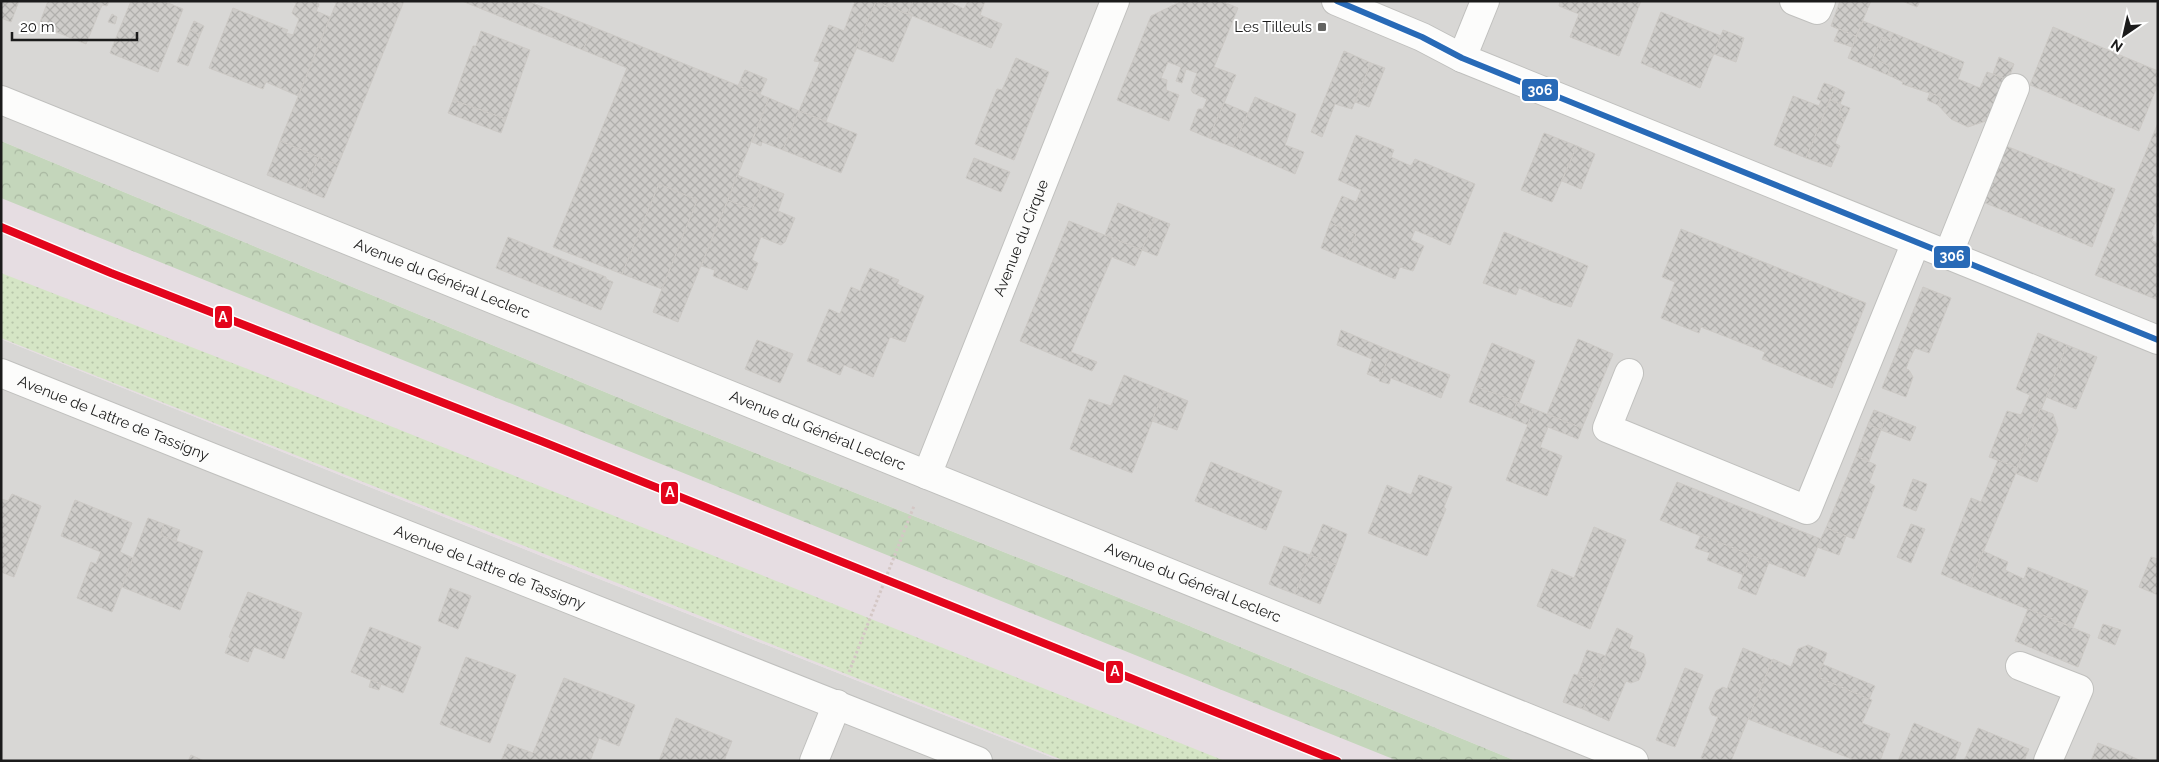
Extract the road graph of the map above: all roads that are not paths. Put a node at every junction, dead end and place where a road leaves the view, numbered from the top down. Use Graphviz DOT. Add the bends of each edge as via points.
graph roads {
  1 [pos="1114,1"];
  2 [pos="1336,1"];
  3 [pos="1485,1"];
  4 [pos="1794,1"];
  5 [pos="1821,1"];
  6 [pos="1462,58"];
  7 [pos="2015,88"];
  8 [pos="1,100"];
  9 [pos="1916,242"];
  10 [pos="1948,255"];
  11 [pos="2158,340"];
  12 [pos="1,372"];
  13 [pos="1629,373"];
  14 [pos="926,475"];
  15 [pos="2020,666"];
  16 [pos="837,704"];
  17 [pos="814,761"];
  18 [pos="978,761"];
  19 [pos="1634,761"];
  20 [pos="2048,761"];
  1 -- 14 [label="street, Avenue du Cirque"];
  2 -- 6 [label="street" via="1422,37"];
  3 -- 6 [label="street"];
  4 -- 5 [label="street" via="1817,10"];
  6 -- 9 [label="street"];
  7 -- 10 [label="street"];
  8 -- 14 [label="street, Avenue du Général Leclerc"];
  9 -- 10 [label="street"];
  9 -- 13 [label="street" via="1806,510 1607,428"];
  10 -- 11 [label="street"];
  12 -- 16 [label="street, Avenue de Lattre de Tassigny"];
  14 -- 19 [label="street, Avenue du Général Leclerc"];
  15 -- 20 [label="street" via="2079,689"];
  16 -- 17 [label="street"];
  16 -- 18 [label="street, Avenue de Lattre de Tassigny"];
}
